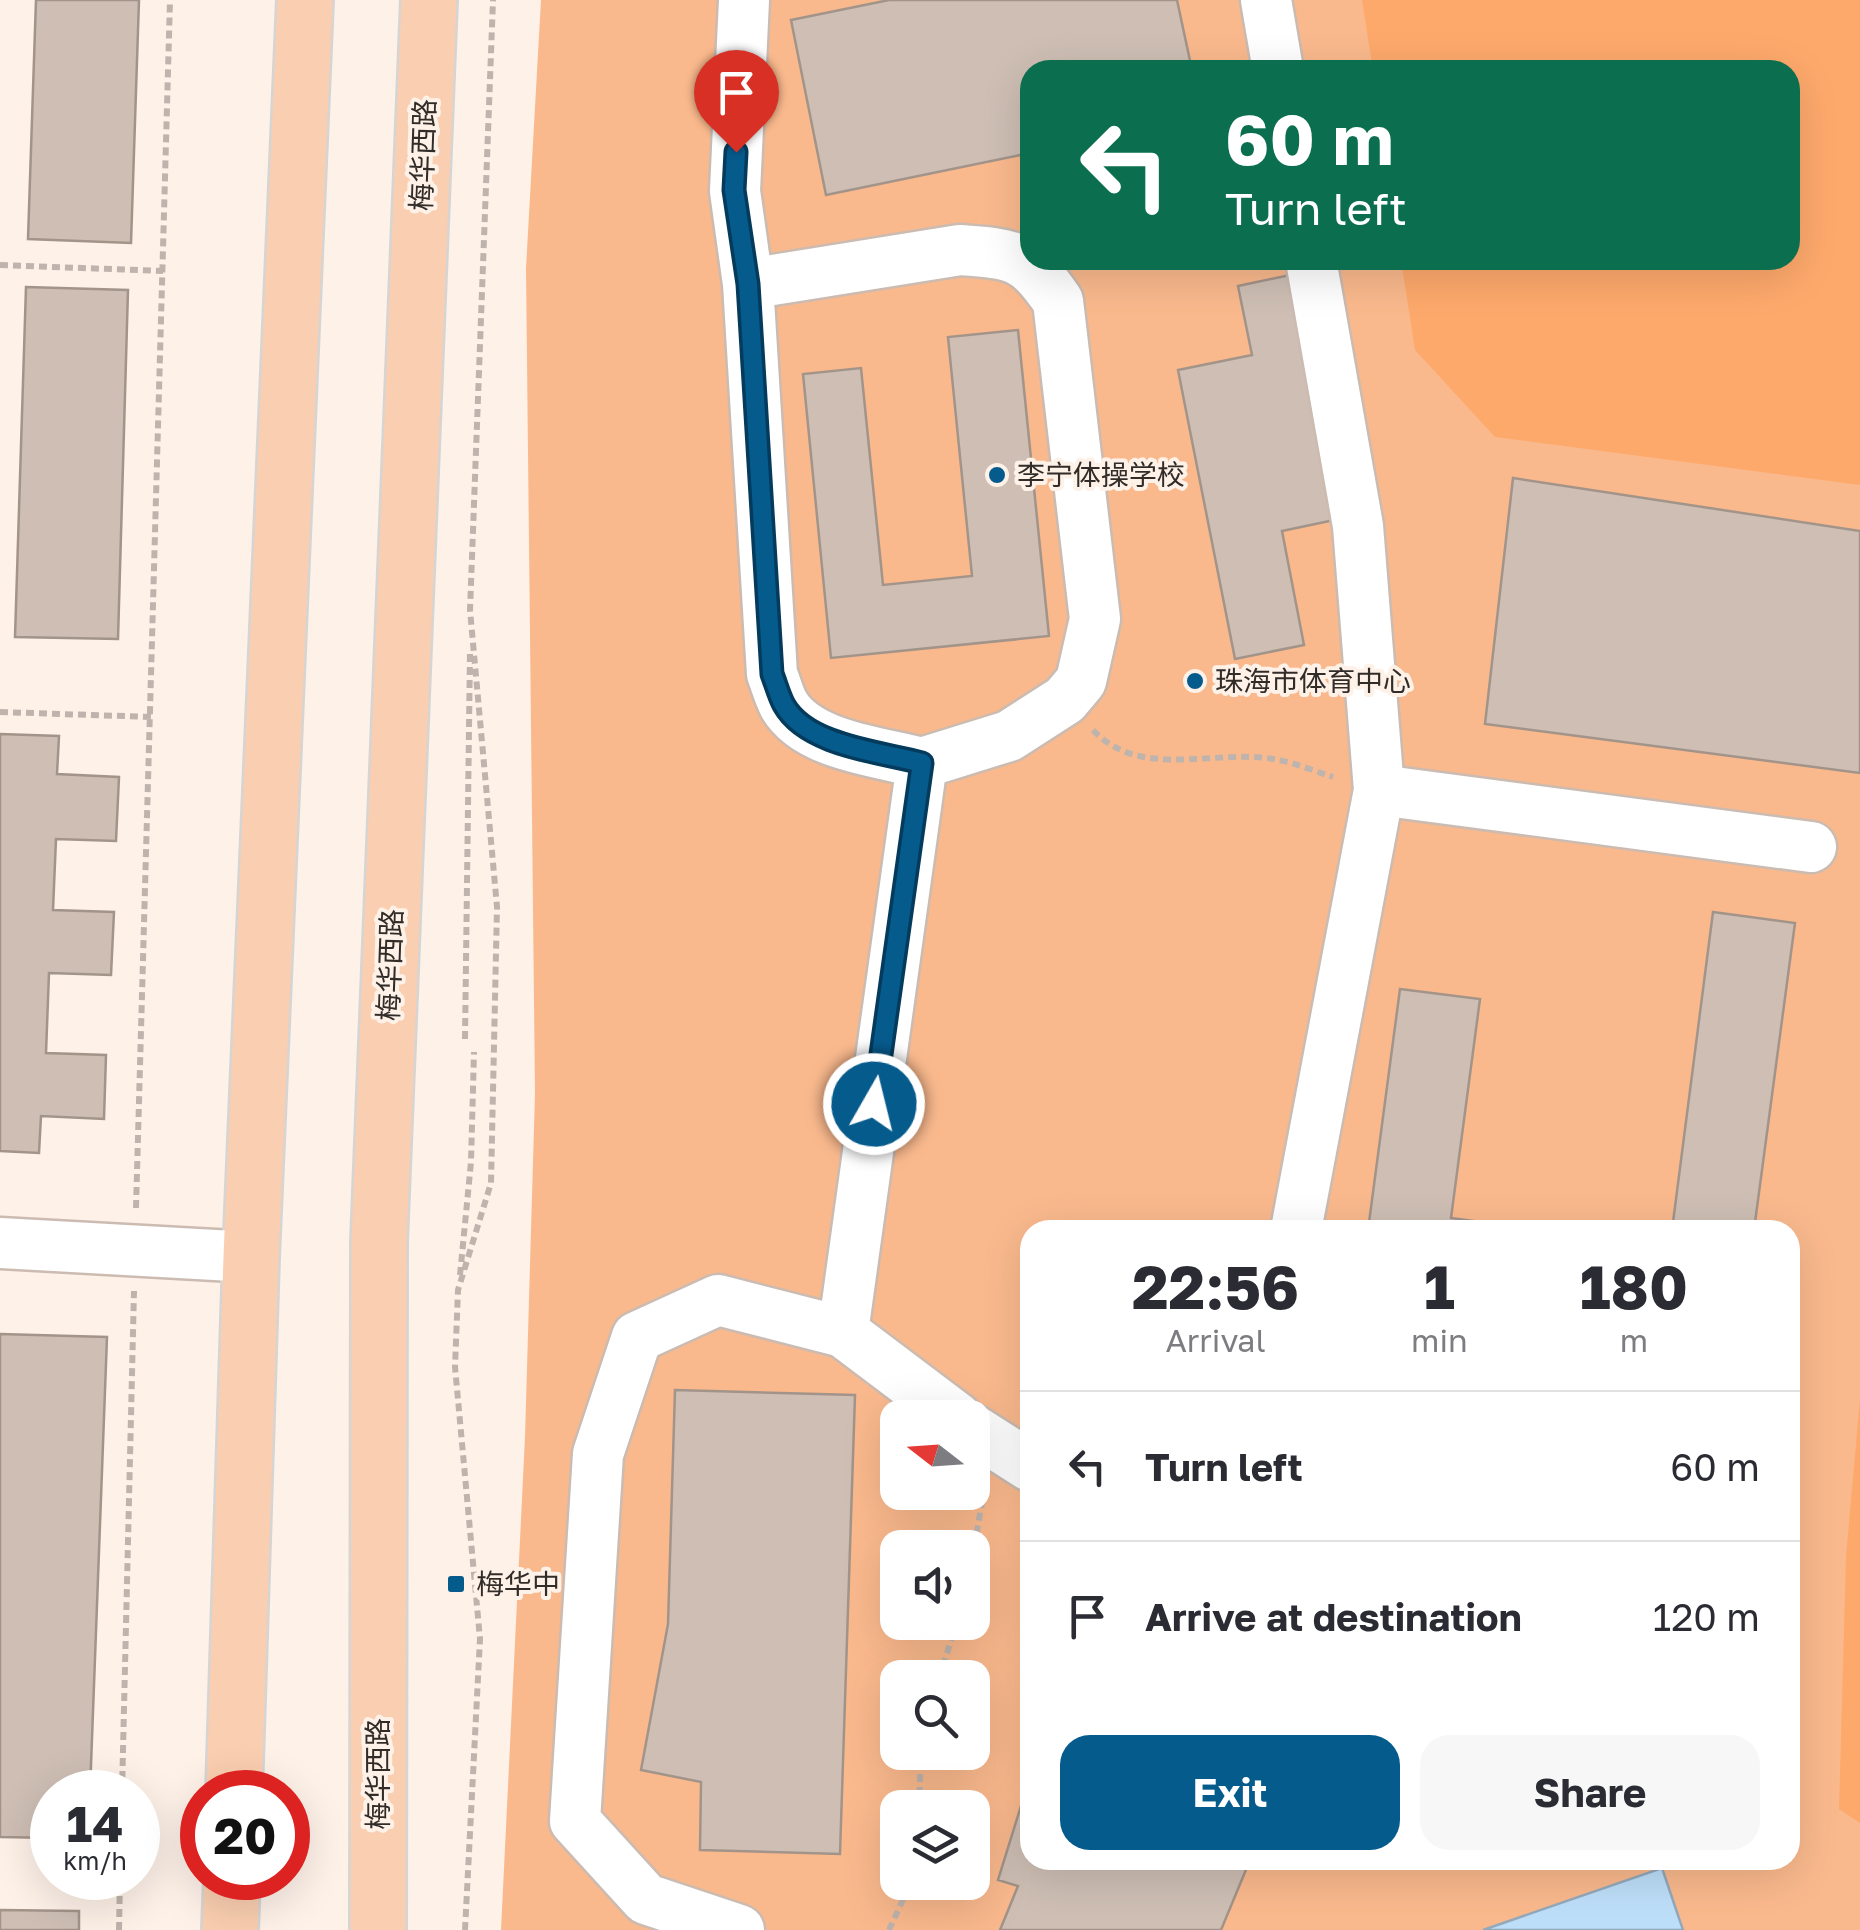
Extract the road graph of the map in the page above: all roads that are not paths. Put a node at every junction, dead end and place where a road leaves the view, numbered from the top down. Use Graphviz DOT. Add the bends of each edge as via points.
graph roads {
  1 [pos="305,0"];
  2 [pos="429,0"];
  3 [pos="744,0"];
  4 [pos="1266,0"];
  5 [pos="1276,60"];
  6 [pos="1020,261"];
  7 [pos="1036,270"];
  8 [pos="1313,270"];
  9 [pos="748,284"];
  10 [pos="922,763"];
  11 [pos="1379,790"];
  12 [pos="1811,847"];
  13 [pos="1298,1220"];
  14 [pos="0,1244"];
  15 [pos="250,1257"];
  16 [pos="842,1332"];
  17 [pos="935,1400"];
  18 [pos="235,1770"];
  19 [pos="231,1900"];
  20 [pos="230,1930"];
  21 [pos="378,1930"];
  22 [pos="739,1930"];
  1 -- 15 [label="main road"];
  2 -- 21 [label="main road, 梅华西路" via="379,1242"];
  3 -- 9 [label="street" via="734,190"];
  4 -- 5 [label="street"];
  6 -- 9 [label="street" via="960,250"];
  7 -- 10 [label="street" via="1058,301 1095,620 1081,681 1065,700 1009,736"];
  8 -- 11 [label="street" via="1358,526"];
  9 -- 10 [label="street" via="772,674 784,706 800,723 834,740"];
  10 -- 16 [label="street"];
  11 -- 12 [label="street"];
  11 -- 13 [label="street"];
  14 -- 15 [label="street"];
  15 -- 18 [label="main road"];
  16 -- 17 [label="street"];
  16 -- 22 [label="street" via="718,1300 636,1337 598,1454 575,1821 646,1900"];
  19 -- 20 [label="main road"];
}
